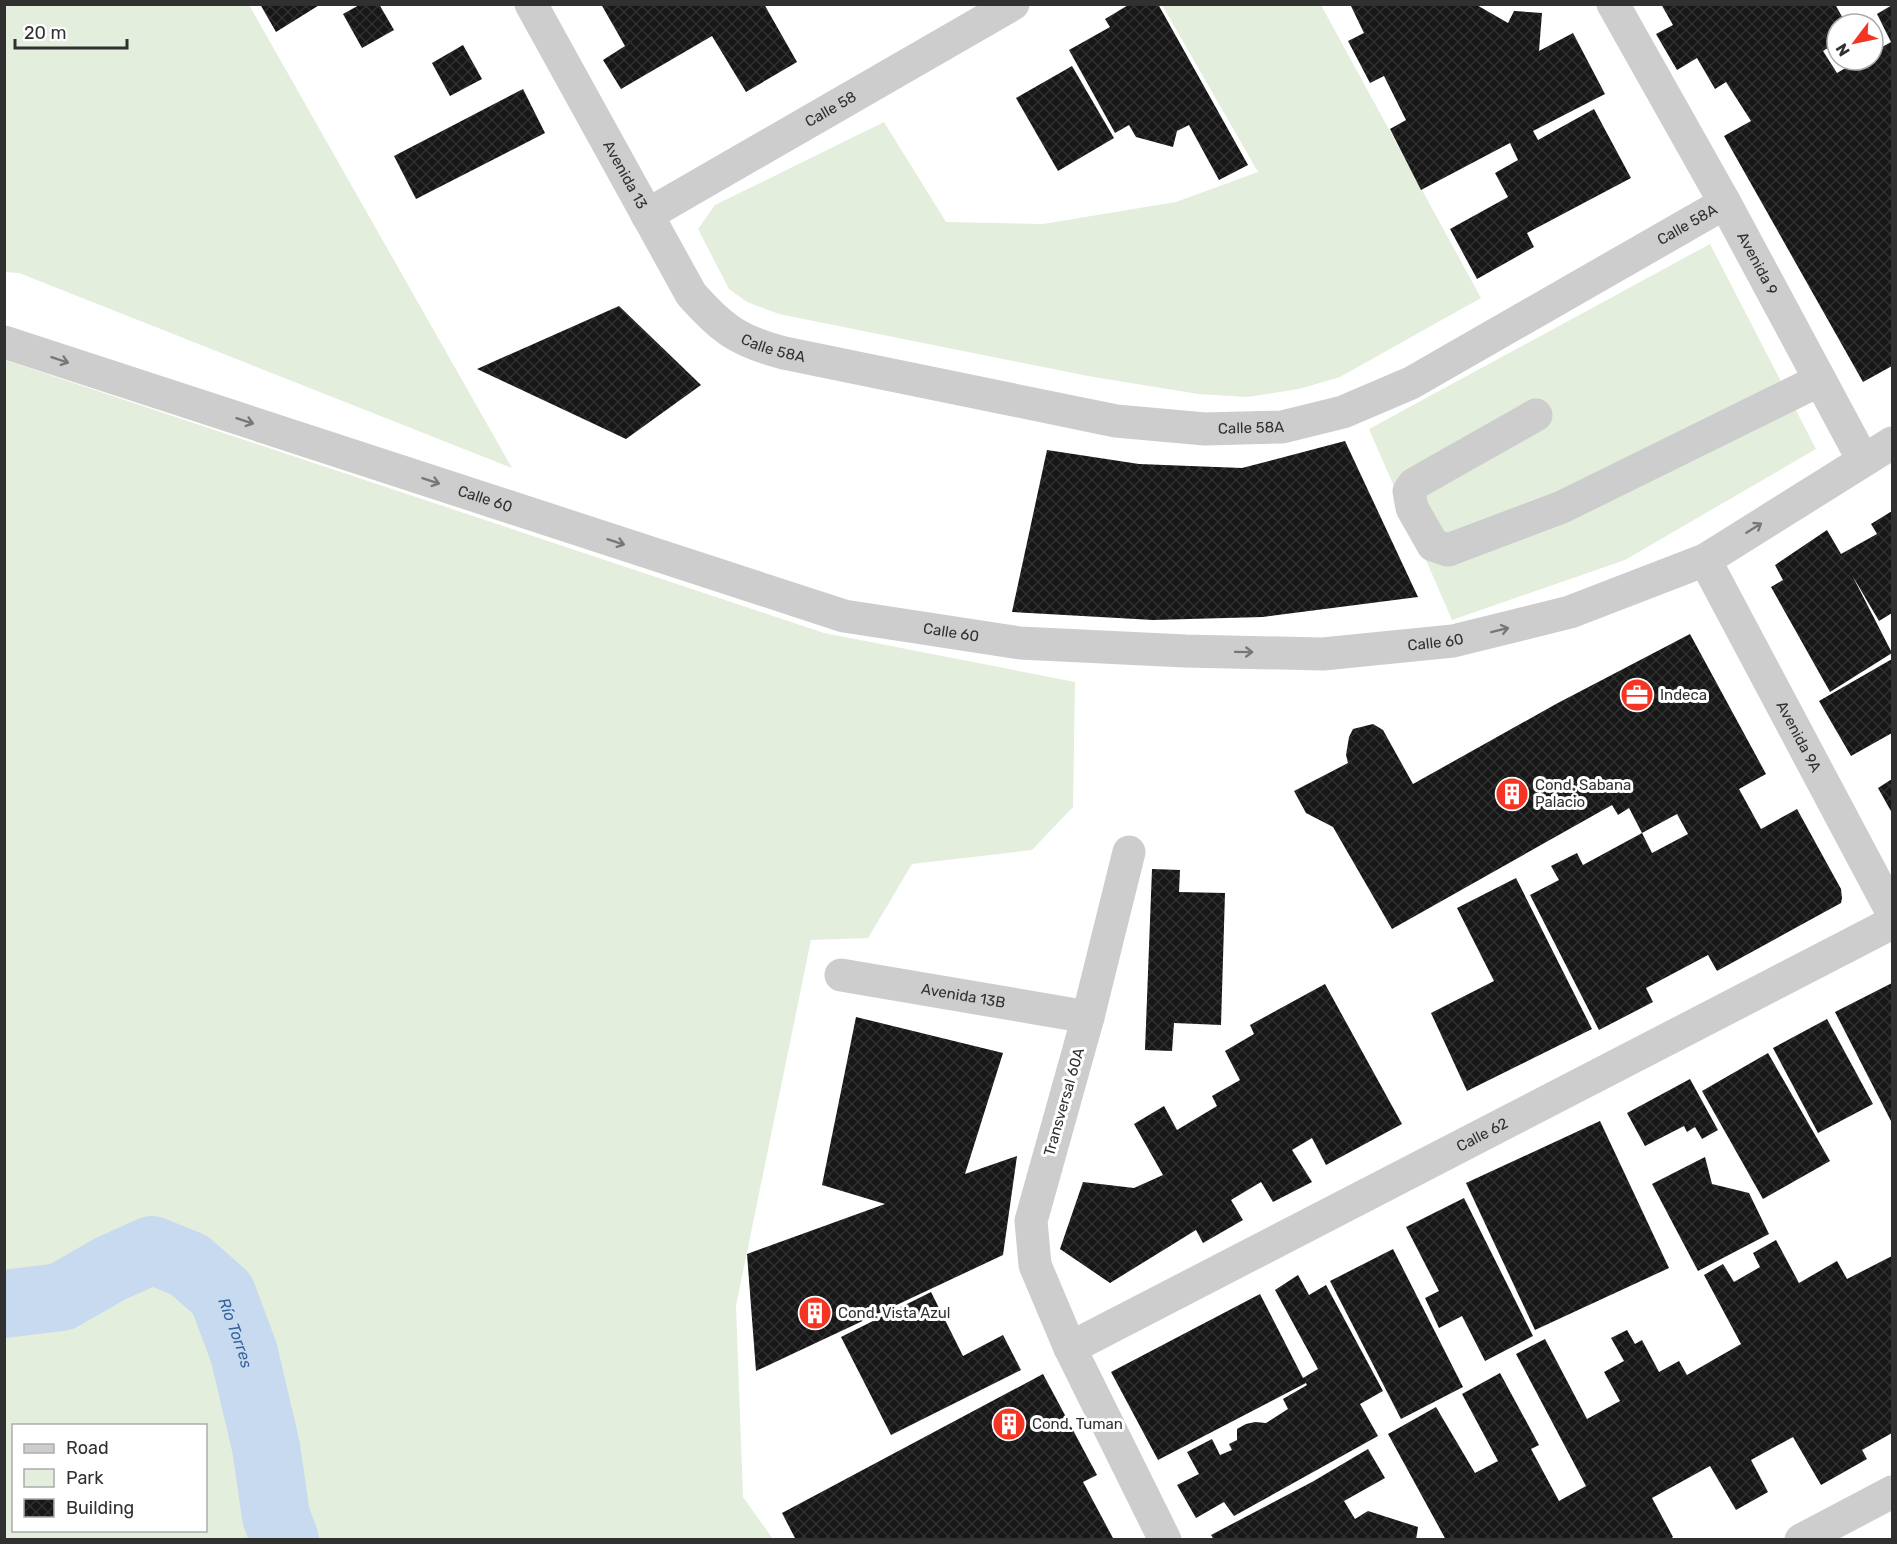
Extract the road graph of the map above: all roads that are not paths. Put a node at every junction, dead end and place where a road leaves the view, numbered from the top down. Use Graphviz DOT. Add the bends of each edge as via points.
graph roads {
  1 [pos="531,4"];
  2 [pos="1012,4"];
  3 [pos="1613,4"];
  4 [pos="1725,202"];
  5 [pos="648,215"];
  6 [pos="732,334"];
  7 [pos="4,342"];
  8 [pos="1820,380"];
  9 [pos="1536,415"];
  10 [pos="1893,442"];
  11 [pos="1863,460"];
  12 [pos="1705,560"];
  13 [pos="1129,852"];
  14 [pos="1893,912"];
  15 [pos="1893,923"];
  16 [pos="841,975"];
  17 [pos="1088,1017"];
  18 [pos="1070,1348"];
  19 [pos="1893,1492"];
  20 [pos="1165,1539"];
  21 [pos="1801,1539"];
  1 -- 5 [label="street, Avenida 13"];
  2 -- 5 [label="street, Calle 58"];
  3 -- 4 [label="street, Avenida 9"];
  4 -- 6 [label="street, Calle 58A" via="1411,383 1343,412 1282,426 1205,429 1116,421 784,353"];
  4 -- 8 [label="street, Avenida 9"];
  5 -- 6 [label="street, Avenida 13" via="691,294"];
  7 -- 12 [label="street, Calle 60, one-way" via="844,616 1020,643 1323,654 1453,641 1570,612"];
  8 -- 9 [label="street" via="1562,507 1448,550 1433,545 1412,508 1409,491 1414,484"];
  8 -- 11 [label="street, Avenida 9"];
  10 -- 11 [label="street, Calle 60"];
  12 -- 11 [label="street, Calle 60, one-way"];
  12 -- 14 [label="street, Avenida 9A"];
  13 -- 17 [label="street, Transversal 60A"];
  15 -- 18 [label="street, Calle 62"];
  16 -- 17 [label="street, Avenida 13B"];
  17 -- 18 [label="street, Transversal 60A" via="1031,1221 1035,1265"];
  18 -- 20 [label="street, Transversal 60A"];
  19 -- 21 [label="street"];
}
